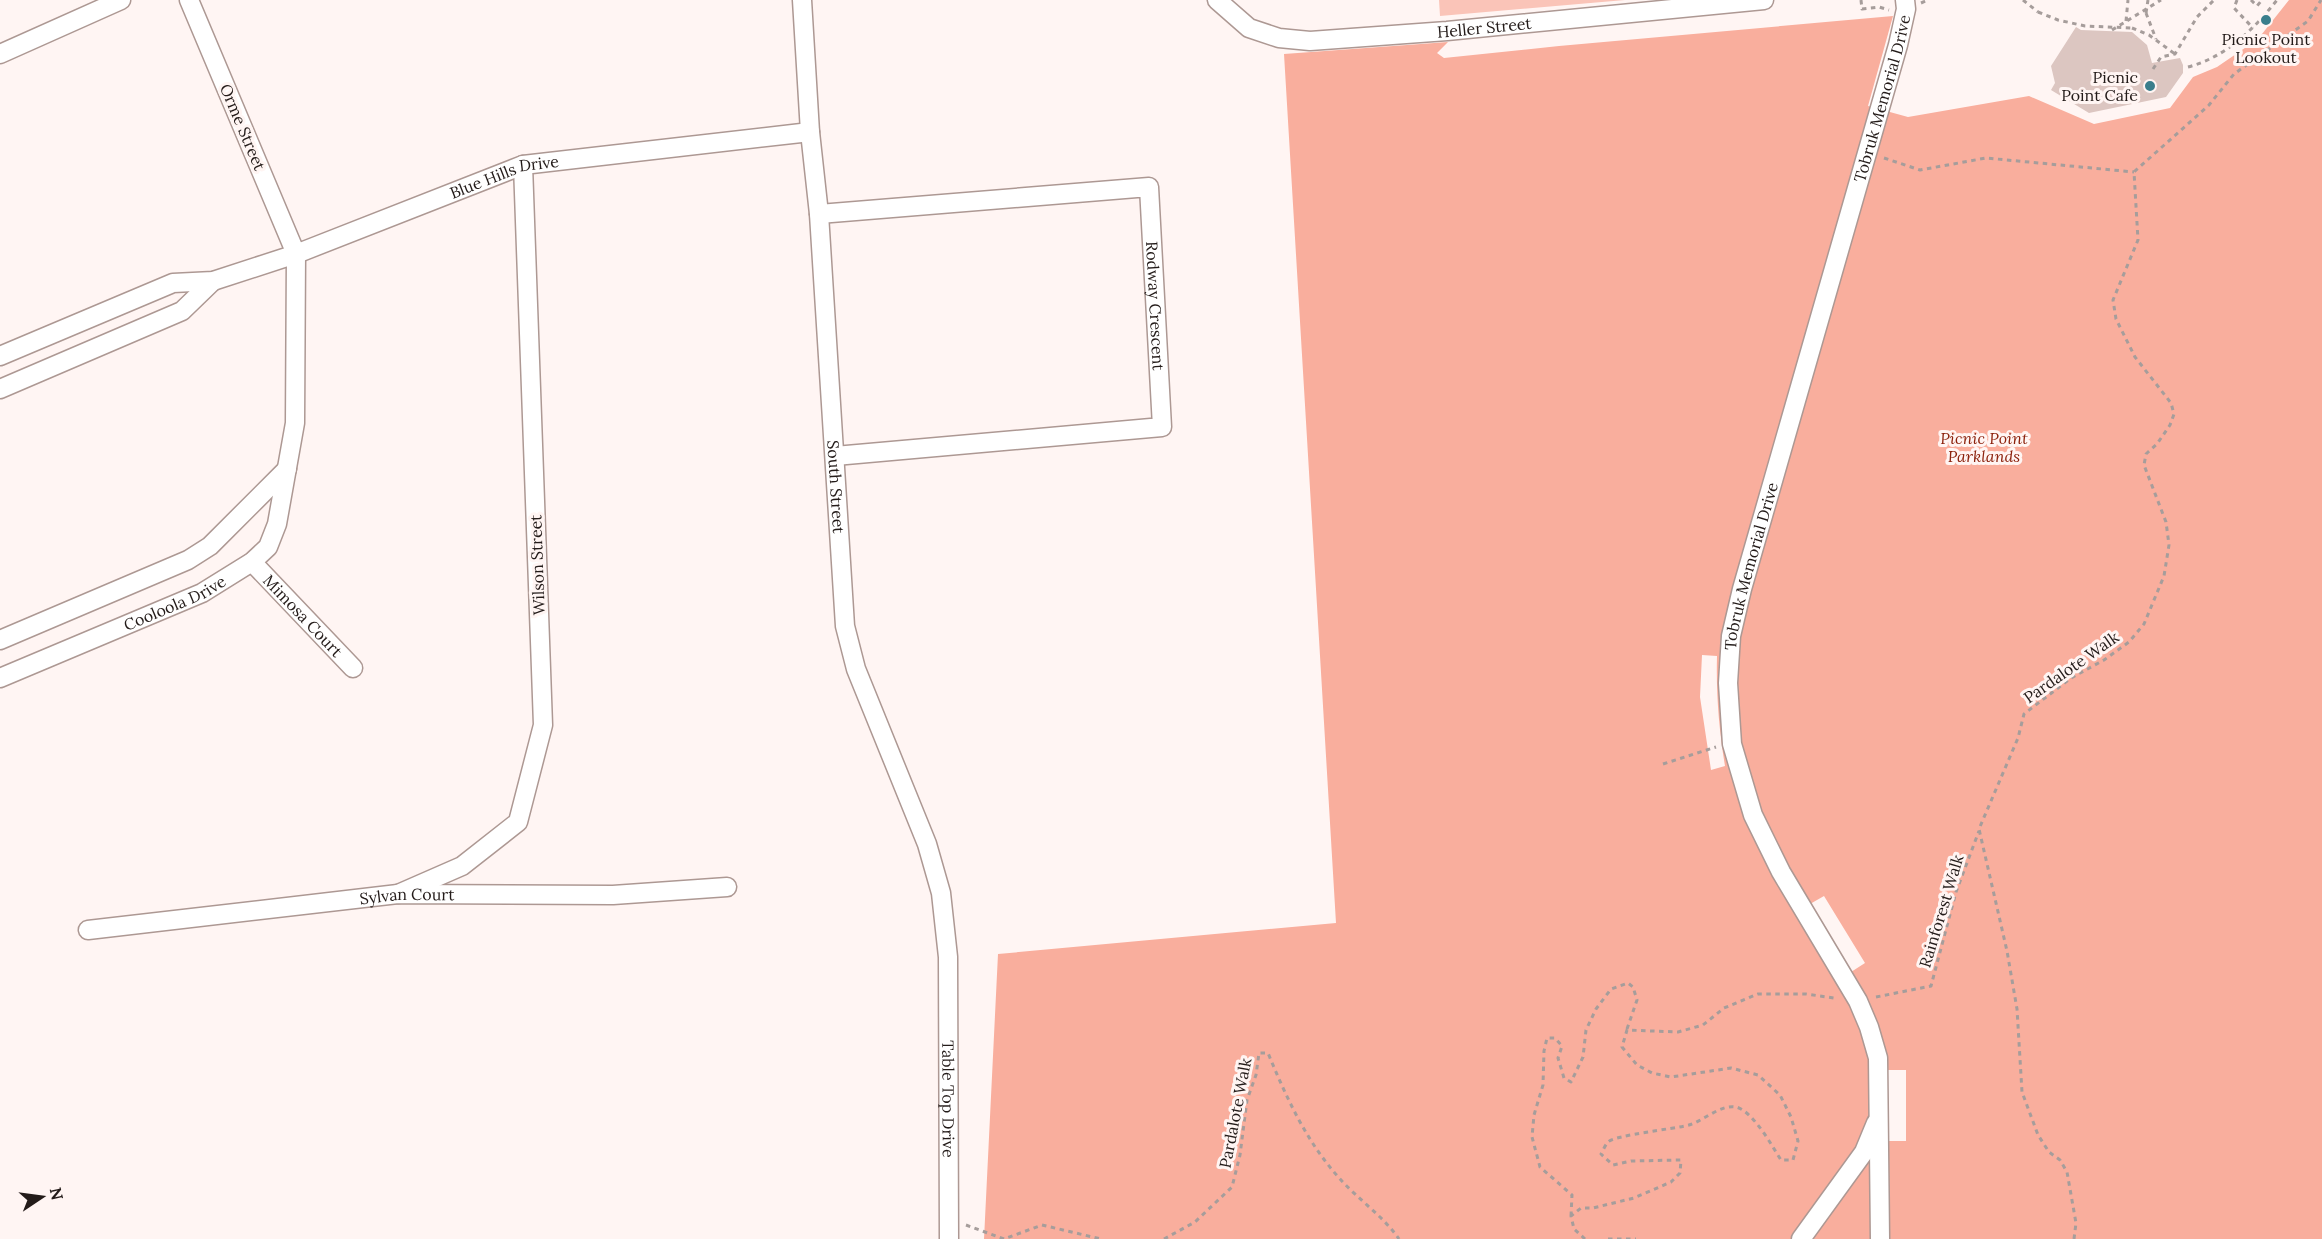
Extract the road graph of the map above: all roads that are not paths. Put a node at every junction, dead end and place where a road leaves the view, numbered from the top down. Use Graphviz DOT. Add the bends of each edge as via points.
graph roads {
  1 [pos="121,0"];
  2 [pos="189,0"];
  3 [pos="802,0"];
  4 [pos="1217,0"];
  5 [pos="1764,0"];
  6 [pos="1905,0"];
  7 [pos="0,54"];
  8 [pos="810,132"];
  9 [pos="523,165"];
  10 [pos="819,214"];
  11 [pos="296,254"];
  12 [pos="213,281"];
  13 [pos="0,356"];
  14 [pos="0,389"];
  15 [pos="835,456"];
  16 [pos="287,469"];
  17 [pos="252,562"];
  18 [pos="0,640"];
  19 [pos="353,669"];
  20 [pos="0,678"];
  21 [pos="727,887"];
  22 [pos="398,894"];
  23 [pos="88,930"];
  24 [pos="948,957"];
  25 [pos="1879,1116"];
  26 [pos="949,1239"];
  27 [pos="1802,1239"];
  28 [pos="1880,1239"];
  1 -- 7 [label="street"];
  2 -- 11 [label="street, Orme Street"];
  3 -- 8 [label="street, South Street"];
  4 -- 5 [label="street, Heller Street" via="1249,28 1279,38 1310,41"];
  6 -- 25 [label="street, Tobruk Memorial Drive" via="1898,45 1742,589 1733,627 1728,683 1732,744 1753,815 1780,872 1858,1001 1869,1027 1878,1058"];
  8 -- 9 [label="street, Blue Hills Drive"];
  8 -- 10 [label="street, South Street"];
  9 -- 11 [label="street, Blue Hills Drive"];
  9 -- 22 [label="street, Wilson Street" via="543,725 518,822 462,866"];
  10 -- 15 [label="street, South Street"];
  10 -- 15 [label="street, Rodway Crescent" via="1149,187 1162,427"];
  11 -- 12 [label="street, Blue Hills Drive"];
  11 -- 16 [label="street, Cooloola Drive" via="295,423"];
  12 -- 13 [label="street, Blue Hills Drive" via="173,284"];
  12 -- 14 [label="street, Blue Hills Drive" via="182,311"];
  15 -- 24 [label="street, South Street" via="845,626 856,669 927,844 941,893"];
  16 -- 17 [label="street, Cooloola Drive" via="278,524 268,547"];
  16 -- 18 [label="street, Cooloola Drive" via="210,546 188,560"];
  17 -- 19 [label="street, Mimosa Court"];
  17 -- 20 [label="street, Cooloola Drive" via="202,593"];
  21 -- 22 [label="street, Sylvan Court" via="613,895"];
  22 -- 23 [label="street, Sylvan Court"];
  24 -- 26 [label="street, Table Top Drive"];
  25 -- 27 [label="street, Tobruk Memorial Drive" via="1864,1152"];
  25 -- 28 [label="street, Tobruk Memorial Drive"];
}
